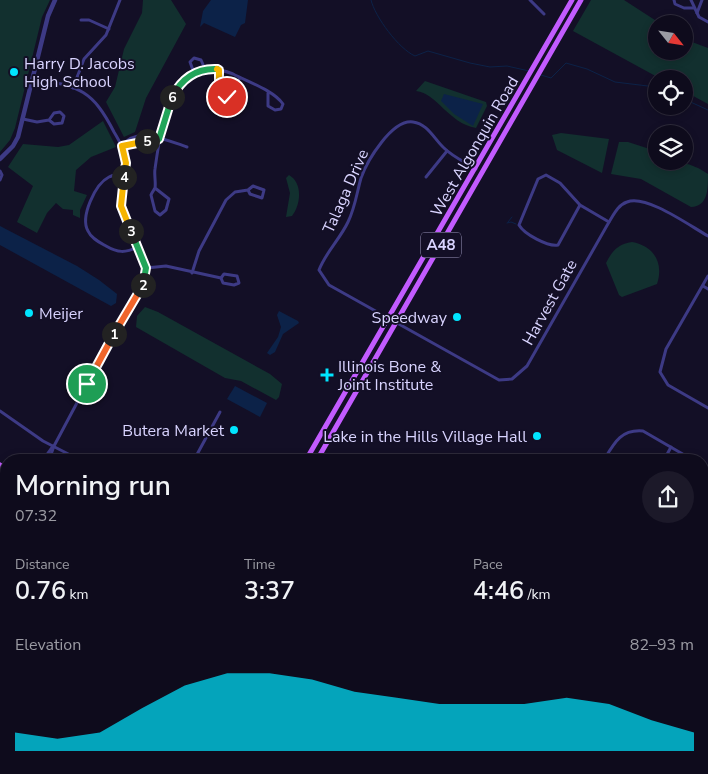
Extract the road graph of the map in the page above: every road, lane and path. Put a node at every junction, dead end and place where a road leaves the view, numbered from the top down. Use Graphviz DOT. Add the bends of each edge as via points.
graph roads {
  1 [pos="55,0"];
  2 [pos="120,0"];
  3 [pos="530,0"];
  4 [pos="572,0"];
  5 [pos="581,0"];
  6 [pos="674,0"];
  7 [pos="691,0"];
  8 [pos="702,0"];
  9 [pos="694,8"];
  10 [pos="697,13"];
  11 [pos="544,14"];
  12 [pos="81,20"];
  13 [pos="708,22"];
  14 [pos="109,29"];
  15 [pos="205,69"];
  16 [pos="219,70"];
  17 [pos="194,73"];
  18 [pos="34,78"];
  19 [pos="240,78"];
  20 [pos="73,88"];
  21 [pos="268,93"];
  22 [pos="23,119"];
  23 [pos="50,120"];
  24 [pos="159,139"];
  25 [pos="122,146"];
  26 [pos="187,147"];
  27 [pos="447,151"];
  28 [pos="0,159"];
  29 [pos="476,168"];
  30 [pos="0,171"];
  31 [pos="124,176"];
  32 [pos="426,176"];
  33 [pos="0,180"];
  34 [pos="155,188"];
  35 [pos="248,190"];
  36 [pos="580,205"];
  37 [pos="609,222"];
  38 [pos="708,236"];
  39 [pos="138,247"];
  40 [pos="146,268"];
  41 [pos="192,273"];
  42 [pos="708,276"];
  43 [pos="221,278"];
  44 [pos="703,286"];
  45 [pos="708,289"];
  46 [pos="389,320"];
  47 [pos="396,323"];
  48 [pos="708,408"];
  49 [pos="0,411"];
  50 [pos="220,412"];
  51 [pos="54,446"];
  52 [pos="671,447"];
  53 [pos="46,454"];
  54 [pos="51,454"];
  55 [pos="69,454"];
  56 [pos="197,454"];
  57 [pos="310,454"];
  58 [pos="320,454"];
  59 [pos="608,454"];
  60 [pos="667,454"];
  61 [pos="682,454"];
  1 -- 18 [label="street" via="48,16"];
  2 -- 14 [label="street"];
  3 -- 11 [label="street"];
  4 -- 29 [label="main road, West Algonquin Road / A48"];
  5 -- 47 [label="main road, A48"];
  6 -- 9 [label="street" via="684,8"];
  7 -- 9 [label="street"];
  8 -- 10 [label="street"];
  9 -- 10 [label="street"];
  10 -- 13 [label="street"];
  12 -- 14 [label="street"];
  14 -- 20 [label="street" via="84,59"];
  15 -- 16 [label="street"];
  15 -- 17 [label="street"];
  15 -- 17 [label="street" via="201,60 194,58 190,62"];
  16 -- 19 [label="street"];
  16 -- 19 [label="street" via="221,96 227,97"];
  17 -- 24 [label="street" via="173,95"];
  18 -- 20 [label="street"];
  18 -- 22 [label="street"];
  19 -- 21 [label="street"];
  20 -- 25 [label="street" via="99,104"];
  21 -- 21 [label="street" via="281,102 281,109 268,106"];
  22 -- 23 [label="street"];
  22 -- 28 [label="street" via="13,146"];
  23 -- 23 [label="street" via="60,124 64,116 60,112 54,113"];
  24 -- 25 [label="street" via="142,136 126,141"];
  24 -- 26 [label="street"];
  24 -- 34 [label="street"];
  25 -- 31 [label="street" via="126,163"];
  27 -- 29 [label="street, Talaga Drive"];
  27 -- 32 [label="street"];
  27 -- 46 [label="street, Talaga Drive" via="425,127 412,121 399,124 370,160 348,222 319,270 330,285"];
  29 -- 46 [label="main road, West Algonquin Road / A48"];
  30 -- 33 [label="street"];
  31 -- 39 [label="street" via="121,206"];
  31 -- 39 [label="street" via="110,176 101,182 87,210 85,223 92,236 116,251 125,252"];
  34 -- 34 [label="street" via="152,199 156,213 160,215 166,210 169,199"];
  35 -- 35 [label="street" via="253,186 264,190 265,194 262,198"];
  35 -- 41 [label="street" via="239,190 226,200 199,251"];
  36 -- 36 [label="street" via="560,183 542,175 533,188 520,225 524,231 549,244 558,245"];
  36 -- 37 [label="street"];
  37 -- 38 [label="street, Harvest Gate" via="626,202 639,200"];
  37 -- 47 [label="street, Harvest Gate" via="527,366 512,379 492,378"];
  39 -- 40 [label="street"];
  40 -- 41 [label="street" via="166,266"];
  40 -- 51 [label="street" via="142,286"];
  41 -- 43 [label="street"];
  42 -- 44 [label="street"];
  43 -- 43 [label="street" via="223,283 234,285 240,281 237,276 224,274"];
  44 -- 45 [label="street"];
  44 -- 48 [label="street" via="666,349 660,372 668,385"];
  46 -- 47 [label="street, Talaga Drive"];
  46 -- 57 [label="main road, West Algonquin Road / A48"];
  47 -- 58 [label="main road, A48"];
  49 -- 51 [label="street"];
  50 -- 56 [label="street"];
  51 -- 53 [label="street"];
  51 -- 54 [label="street"];
  51 -- 55 [label="street"];
  52 -- 59 [label="street" via="644,431 631,430 616,440"];
  52 -- 60 [label="street"];
  52 -- 61 [label="street"];
}
